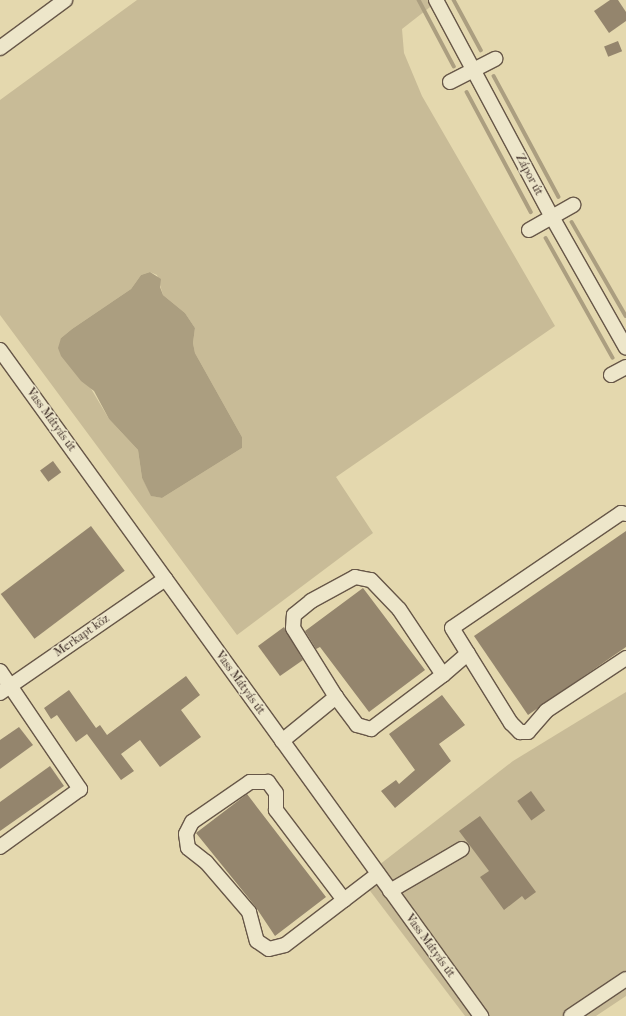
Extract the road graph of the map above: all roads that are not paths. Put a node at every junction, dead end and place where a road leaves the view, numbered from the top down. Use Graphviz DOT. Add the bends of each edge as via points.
graph roads {
  1 [pos="65,0"];
  2 [pos="436,0"];
  3 [pos="0,48"];
  4 [pos="495,59"];
  5 [pos="474,70"];
  6 [pos="450,82"];
  7 [pos="573,205"];
  8 [pos="552,217"];
  9 [pos="529,230"];
  10 [pos="626,348"];
  11 [pos="0,350"];
  12 [pos="626,367"];
  13 [pos="612,375"];
  14 [pos="626,514"];
  15 [pos="165,579"];
  16 [pos="468,653"];
  17 [pos="626,658"];
  18 [pos="0,671"];
  19 [pos="443,675"];
  20 [pos="5,689"];
  21 [pos="336,697"];
  22 [pos="282,741"];
  23 [pos="0,847"];
  24 [pos="462,849"];
  25 [pos="378,874"];
  26 [pos="390,891"];
  27 [pos="344,900"];
  28 [pos="626,980"];
  29 [pos="481,1016"];
  30 [pos="571,1016"];
  1 -- 3 [label="street"];
  2 -- 5 [label="street, Zápor út"];
  4 -- 5 [label="street"];
  5 -- 6 [label="street"];
  5 -- 8 [label="street, Zápor út"];
  7 -- 8 [label="street"];
  8 -- 9 [label="street"];
  8 -- 10 [label="street, Zápor út"];
  11 -- 15 [label="street, Vass Mátyás út"];
  12 -- 13 [label="street"];
  14 -- 16 [label="street" via="621,513 452,628"];
  15 -- 20 [label="street, Merkapt köz"];
  15 -- 22 [label="street, Vass Mátyás út"];
  16 -- 17 [label="street" via="511,723 520,732 528,732 546,711"];
  16 -- 19 [label="street"];
  18 -- 20 [label="street"];
  19 -- 21 [label="street" via="371,729 357,724"];
  19 -- 21 [label="street" via="399,609 371,580 355,577 311,601 294,615 293,628"];
  20 -- 23 [label="street" via="80,789"];
  21 -- 22 [label="street"];
  22 -- 25 [label="street, Vass Mátyás út"];
  24 -- 26 [label="street"];
  25 -- 26 [label="street, Vass Mátyás út"];
  25 -- 27 [label="street"];
  26 -- 29 [label="street, Vass Mátyás út"];
  27 -- 27 [label="street" via="285,945 269,949 257,941 249,912 206,862 188,848 186,834 192,822 250,782 268,782 276,793 276,810"];
  28 -- 30 [label="street"];
}
